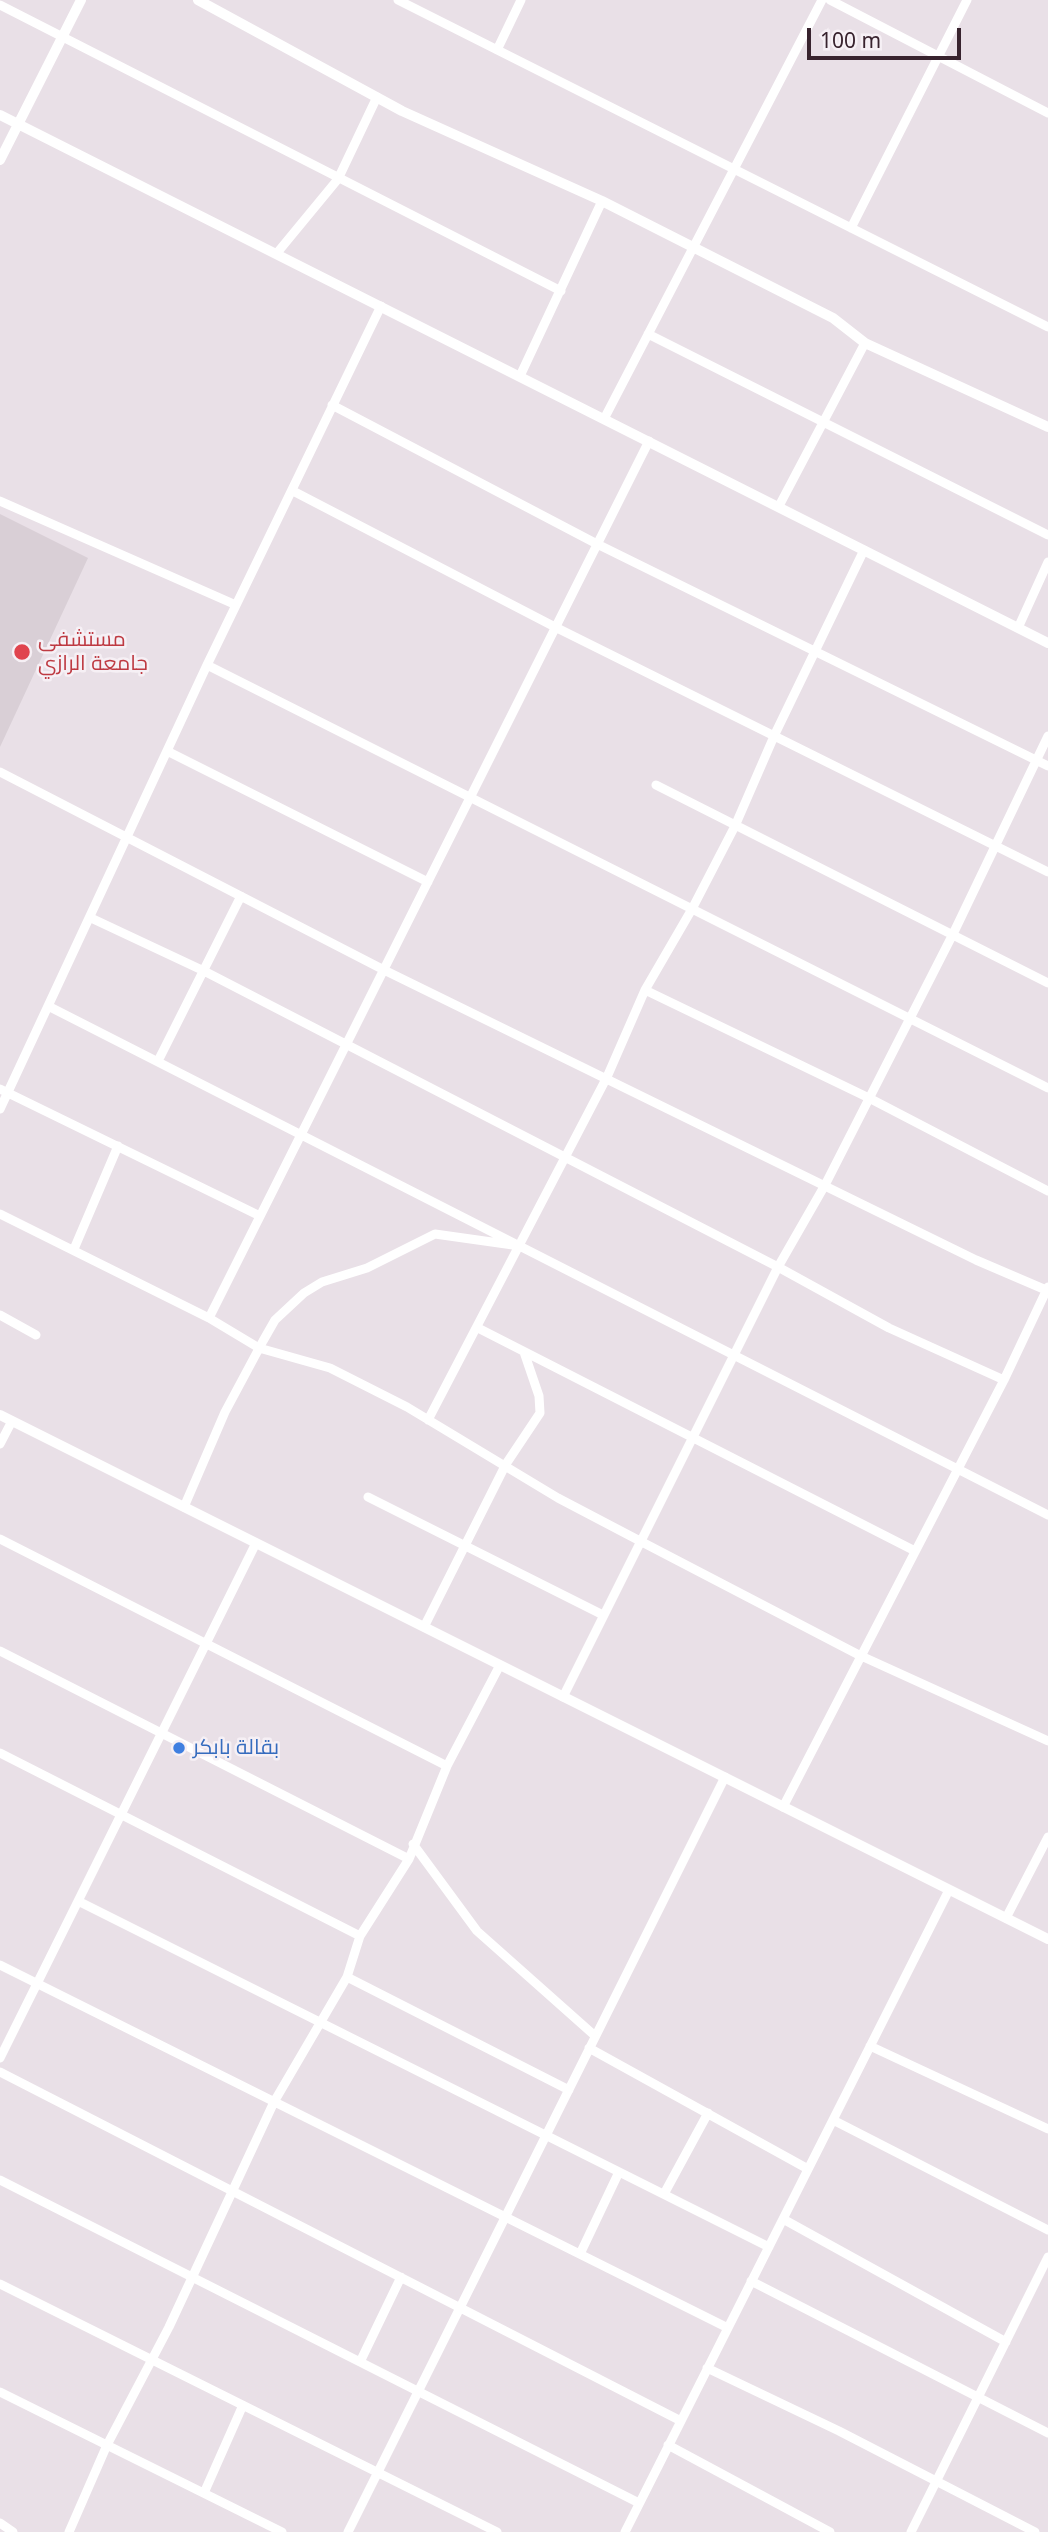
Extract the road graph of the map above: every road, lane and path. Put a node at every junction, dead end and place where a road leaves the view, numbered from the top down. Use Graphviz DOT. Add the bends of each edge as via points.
graph roads {
  1 [pos="81,0"];
  2 [pos="198,0"];
  3 [pos="398,0"];
  4 [pos="522,0"];
  5 [pos="822,0"];
  6 [pos="830,0"];
  7 [pos="967,0"];
  8 [pos="0,5"];
  9 [pos="62,36"];
  10 [pos="497,50"];
  11 [pos="939,54"];
  12 [pos="377,97"];
  13 [pos="1048,113"];
  14 [pos="0,115"];
  15 [pos="17,123"];
  16 [pos="0,160"];
  17 [pos="733,169"];
  18 [pos="338,178"];
  19 [pos="602,201"];
  20 [pos="850,228"];
  21 [pos="693,247"];
  22 [pos="277,253"];
  23 [pos="561,291"];
  24 [pos="381,306"];
  25 [pos="1048,327"];
  26 [pos="648,334"];
  27 [pos="864,343"];
  28 [pos="520,376"];
  29 [pos="332,405"];
  30 [pos="604,419"];
  31 [pos="824,421"];
  32 [pos="1048,427"];
  33 [pos="649,441"];
  34 [pos="293,491"];
  35 [pos="0,500"];
  36 [pos="779,506"];
  37 [pos="1048,535"];
  38 [pos="597,544"];
  39 [pos="864,550"];
  40 [pos="1048,562"];
  41 [pos="236,605"];
  42 [pos="555,628"];
  43 [pos="1018,628"];
  44 [pos="1048,643"];
  45 [pos="815,651"];
  46 [pos="206,665"];
  47 [pos="775,734"];
  48 [pos="1048,736"];
  49 [pos="167,751"];
  50 [pos="1037,761"];
  51 [pos="1048,766"];
  52 [pos="0,772"];
  53 [pos="656,785"];
  54 [pos="470,798"];
  55 [pos="735,826"];
  56 [pos="127,836"];
  57 [pos="996,845"];
  58 [pos="1048,872"];
  59 [pos="428,882"];
  60 [pos="242,896"];
  61 [pos="692,909"];
  62 [pos="91,918"];
  63 [pos="953,934"];
  64 [pos="384,970"];
  65 [pos="204,971"];
  66 [pos="1048,983"];
  67 [pos="645,990"];
  68 [pos="50,1007"];
  69 [pos="909,1018"];
  70 [pos="346,1045"];
  71 [pos="158,1061"];
  72 [pos="607,1077"];
  73 [pos="1048,1088"];
  74 [pos="4,1091"];
  75 [pos="869,1098"];
  76 [pos="0,1109"];
  77 [pos="301,1135"];
  78 [pos="118,1146"];
  79 [pos="565,1157"];
  80 [pos="825,1185"];
  81 [pos="1048,1192"];
  82 [pos="0,1214"];
  83 [pos="260,1216"];
  84 [pos="521,1247"];
  85 [pos="74,1249"];
  86 [pos="778,1267"];
  87 [pos="1047,1289"];
  88 [pos="0,1315"];
  89 [pos="209,1318"];
  90 [pos="478,1328"];
  91 [pos="36,1335"];
  92 [pos="259,1348"];
  93 [pos="524,1352"];
  94 [pos="734,1355"];
  95 [pos="1004,1380"];
  96 [pos="0,1415"];
  97 [pos="428,1420"];
  98 [pos="12,1421"];
  99 [pos="692,1440"];
  100 [pos="0,1444"];
  101 [pos="506,1464"];
  102 [pos="959,1471"];
  103 [pos="368,1497"];
  104 [pos="184,1507"];
  105 [pos="1048,1515"];
  106 [pos="0,1539"];
  107 [pos="640,1541"];
  108 [pos="256,1543"];
  109 [pos="465,1548"];
  110 [pos="915,1551"];
  111 [pos="603,1615"];
  112 [pos="424,1627"];
  113 [pos="206,1644"];
  114 [pos="0,1651"];
  115 [pos="859,1655"];
  116 [pos="500,1665"];
  117 [pos="564,1697"];
  118 [pos="162,1733"];
  119 [pos="1048,1741"];
  120 [pos="0,1753"];
  121 [pos="447,1766"];
  122 [pos="724,1777"];
  123 [pos="783,1807"];
  124 [pos="120,1816"];
  125 [pos="1048,1837"];
  126 [pos="414,1844"];
  127 [pos="410,1859"];
  128 [pos="949,1890"];
  129 [pos="78,1901"];
  130 [pos="1006,1918"];
  131 [pos="359,1936"];
  132 [pos="1048,1939"];
  133 [pos="0,1965"];
  134 [pos="347,1977"];
  135 [pos="37,1984"];
  136 [pos="323,2022"];
  137 [pos="594,2035"];
  138 [pos="870,2046"];
  139 [pos="589,2048"];
  140 [pos="0,2058"];
  141 [pos="0,2072"];
  142 [pos="569,2090"];
  143 [pos="274,2102"];
  144 [pos="708,2113"];
  145 [pos="833,2120"];
  146 [pos="1048,2129"];
  147 [pos="547,2134"];
  148 [pos="808,2169"];
  149 [pos="619,2172"];
  150 [pos="0,2180"];
  151 [pos="233,2191"];
  152 [pos="664,2194"];
  153 [pos="505,2217"];
  154 [pos="783,2219"];
  155 [pos="1048,2230"];
  156 [pos="769,2247"];
  157 [pos="580,2254"];
  158 [pos="1048,2257"];
  159 [pos="401,2277"];
  160 [pos="192,2278"];
  161 [pos="751,2281"];
  162 [pos="0,2284"];
  163 [pos="460,2308"];
  164 [pos="728,2328"];
  165 [pos="1006,2342"];
  166 [pos="152,2360"];
  167 [pos="360,2362"];
  168 [pos="707,2368"];
  169 [pos="0,2392"];
  170 [pos="418,2392"];
  171 [pos="978,2396"];
  172 [pos="243,2405"];
  173 [pos="681,2421"];
  174 [pos="1048,2433"];
  175 [pos="107,2445"];
  176 [pos="668,2445"];
  177 [pos="376,2472"];
  178 [pos="936,2481"];
  179 [pos="204,2493"];
  180 [pos="639,2504"];
  181 [pos="0,2523"];
  182 [pos="13,2532"];
  183 [pos="69,2532"];
  184 [pos="282,2532"];
  185 [pos="348,2532"];
  186 [pos="497,2532"];
  187 [pos="625,2532"];
  188 [pos="830,2532"];
  189 [pos="911,2532"];
  190 [pos="1035,2532"];
  1 -- 9 [label="street"];
  2 -- 12 [label="street"];
  3 -- 10 [label="street"];
  4 -- 10 [label="street"];
  5 -- 17 [label="street"];
  6 -- 11 [label="street"];
  7 -- 11 [label="street"];
  8 -- 9 [label="street"];
  9 -- 15 [label="street"];
  9 -- 18 [label="street"];
  10 -- 17 [label="street"];
  11 -- 13 [label="street"];
  11 -- 20 [label="street"];
  12 -- 18 [label="street"];
  12 -- 19 [label="street"];
  14 -- 15 [label="street"];
  15 -- 16 [label="street"];
  15 -- 22 [label="street"];
  17 -- 20 [label="street"];
  17 -- 21 [label="street"];
  18 -- 22 [label="street"];
  18 -- 23 [label="street"];
  19 -- 21 [label="street"];
  19 -- 23 [label="street"];
  20 -- 25 [label="street"];
  21 -- 26 [label="street"];
  21 -- 27 [label="street" via="833,318"];
  22 -- 24 [label="street"];
  23 -- 28 [label="street"];
  24 -- 28 [label="street"];
  24 -- 29 [label="street"];
  26 -- 30 [label="street"];
  26 -- 31 [label="street"];
  27 -- 31 [label="street"];
  27 -- 32 [label="street"];
  28 -- 30 [label="street"];
  29 -- 34 [label="street"];
  29 -- 38 [label="street"];
  30 -- 33 [label="street"];
  31 -- 36 [label="street"];
  31 -- 37 [label="street"];
  33 -- 36 [label="street"];
  33 -- 38 [label="street"];
  34 -- 41 [label="street"];
  34 -- 42 [label="street"];
  35 -- 41 [label="street"];
  36 -- 39 [label="street"];
  38 -- 42 [label="street"];
  38 -- 45 [label="street"];
  39 -- 43 [label="street"];
  39 -- 45 [label="street"];
  40 -- 43 [label="street"];
  41 -- 46 [label="street"];
  42 -- 47 [label="street"];
  42 -- 54 [label="street"];
  43 -- 44 [label="street"];
  45 -- 47 [label="street"];
  45 -- 50 [label="street"];
  46 -- 49 [label="street"];
  46 -- 54 [label="street"];
  47 -- 55 [label="street"];
  47 -- 57 [label="street"];
  48 -- 50 [label="street"];
  49 -- 56 [label="street"];
  49 -- 59 [label="street"];
  50 -- 51 [label="street"];
  50 -- 57 [label="street"];
  52 -- 56 [label="street"];
  53 -- 55 [label="street"];
  54 -- 59 [label="street"];
  54 -- 61 [label="street"];
  55 -- 61 [label="street"];
  55 -- 63 [label="street"];
  56 -- 60 [label="street"];
  56 -- 62 [label="street"];
  57 -- 58 [label="street"];
  57 -- 63 [label="street"];
  59 -- 64 [label="street"];
  60 -- 64 [label="street"];
  60 -- 65 [label="street"];
  61 -- 67 [label="street"];
  61 -- 69 [label="street"];
  62 -- 65 [label="street"];
  62 -- 68 [label="street"];
  63 -- 66 [label="street"];
  63 -- 69 [label="street"];
  64 -- 70 [label="street"];
  64 -- 72 [label="street"];
  65 -- 70 [label="street"];
  65 -- 71 [label="street"];
  67 -- 72 [label="street"];
  67 -- 75 [label="street"];
  68 -- 71 [label="street"];
  68 -- 74 [label="street"];
  69 -- 73 [label="street"];
  69 -- 75 [label="street"];
  70 -- 77 [label="street"];
  70 -- 79 [label="street"];
  71 -- 77 [label="street"];
  72 -- 79 [label="street"];
  72 -- 80 [label="street"];
  74 -- 76 [label="street"];
  74 -- 78 [label="street"];
  75 -- 80 [label="street"];
  75 -- 81 [label="street"];
  77 -- 83 [label="street"];
  77 -- 84 [label="street"];
  78 -- 83 [label="street"];
  78 -- 85 [label="street"];
  79 -- 84 [label="street"];
  79 -- 86 [label="street"];
  80 -- 86 [label="street"];
  80 -- 87 [label="street" via="976,1260"];
  82 -- 85 [label="street"];
  83 -- 89 [label="street"];
  84 -- 90 [label="street"];
  84 -- 92 [label="street" via="435,1234 367,1268 313,1287 275,1320"];
  84 -- 94 [label="street"];
  85 -- 89 [label="street"];
  86 -- 94 [label="street"];
  86 -- 95 [label="street" via="889,1328"];
  87 -- 95 [label="street"];
  88 -- 91 [label="street"];
  89 -- 92 [label="street"];
  90 -- 93 [label="street"];
  90 -- 97 [label="street"];
  92 -- 97 [label="street" via="330,1368"];
  92 -- 104 [label="street"];
  93 -- 99 [label="street"];
  93 -- 101 [label="street" via="540,1413"];
  94 -- 99 [label="street"];
  94 -- 102 [label="street"];
  95 -- 102 [label="street"];
  96 -- 98 [label="street"];
  97 -- 101 [label="street"];
  98 -- 100 [label="street"];
  98 -- 104 [label="street"];
  99 -- 107 [label="street"];
  99 -- 110 [label="street"];
  101 -- 107 [label="street"];
  101 -- 109 [label="street"];
  102 -- 105 [label="street"];
  102 -- 110 [label="street"];
  103 -- 109 [label="street"];
  104 -- 108 [label="street"];
  106 -- 113 [label="street"];
  107 -- 111 [label="street"];
  107 -- 115 [label="street"];
  108 -- 112 [label="street"];
  108 -- 113 [label="street"];
  109 -- 111 [label="street"];
  109 -- 112 [label="street"];
  110 -- 115 [label="street"];
  111 -- 117 [label="street"];
  112 -- 116 [label="street"];
  113 -- 118 [label="street"];
  113 -- 121 [label="street"];
  114 -- 118 [label="street"];
  115 -- 119 [label="street"];
  115 -- 123 [label="street"];
  116 -- 117 [label="street"];
  116 -- 121 [label="street"];
  117 -- 122 [label="street"];
  118 -- 124 [label="street"];
  118 -- 127 [label="street"];
  120 -- 124 [label="street"];
  121 -- 126 [label="street"];
  122 -- 123 [label="street"];
  122 -- 137 [label="street"];
  123 -- 128 [label="street"];
  124 -- 129 [label="street"];
  124 -- 131 [label="street"];
  125 -- 130 [label="street"];
  126 -- 127 [label="street"];
  126 -- 137 [label="street" via="477,1931"];
  127 -- 131 [label="street"];
  128 -- 130 [label="street"];
  128 -- 138 [label="street"];
  129 -- 135 [label="street"];
  129 -- 136 [label="street"];
  130 -- 132 [label="street"];
  131 -- 134 [label="street"];
  133 -- 135 [label="street"];
  134 -- 136 [label="street"];
  134 -- 142 [label="street"];
  135 -- 140 [label="street"];
  135 -- 143 [label="street"];
  136 -- 143 [label="street"];
  136 -- 147 [label="street"];
  137 -- 139 [label="street"];
  138 -- 145 [label="street"];
  138 -- 146 [label="street"];
  139 -- 142 [label="street"];
  139 -- 144 [label="street"];
  141 -- 151 [label="street"];
  142 -- 147 [label="street"];
  143 -- 151 [label="street"];
  143 -- 153 [label="street"];
  144 -- 148 [label="street"];
  144 -- 152 [label="street"];
  145 -- 148 [label="street"];
  145 -- 155 [label="street"];
  147 -- 149 [label="street"];
  147 -- 153 [label="street"];
  148 -- 154 [label="street"];
  149 -- 152 [label="street"];
  149 -- 157 [label="street"];
  150 -- 160 [label="street"];
  151 -- 159 [label="street"];
  151 -- 160 [label="street"];
  152 -- 156 [label="street"];
  153 -- 157 [label="street"];
  153 -- 163 [label="street"];
  154 -- 156 [label="street"];
  154 -- 165 [label="street"];
  156 -- 161 [label="street"];
  157 -- 164 [label="street"];
  158 -- 165 [label="street"];
  159 -- 163 [label="street"];
  159 -- 167 [label="street"];
  160 -- 166 [label="street"];
  160 -- 167 [label="street"];
  161 -- 164 [label="street"];
  161 -- 171 [label="street"];
  162 -- 166 [label="street"];
  163 -- 170 [label="street"];
  163 -- 173 [label="street"];
  164 -- 168 [label="street"];
  165 -- 171 [label="street"];
  166 -- 172 [label="street"];
  166 -- 175 [label="street"];
  167 -- 170 [label="street"];
  168 -- 173 [label="street"];
  168 -- 178 [label="street"];
  169 -- 175 [label="street"];
  170 -- 177 [label="street"];
  170 -- 180 [label="street"];
  171 -- 174 [label="street"];
  171 -- 178 [label="street"];
  172 -- 177 [label="street"];
  172 -- 179 [label="street"];
  173 -- 176 [label="street"];
  175 -- 179 [label="street"];
  175 -- 183 [label="street"];
  176 -- 180 [label="street"];
  176 -- 188 [label="street"];
  177 -- 185 [label="street"];
  177 -- 186 [label="street"];
  178 -- 189 [label="street"];
  178 -- 190 [label="street"];
  179 -- 184 [label="street"];
  180 -- 187 [label="street"];
  181 -- 182 [label="street"];
}
